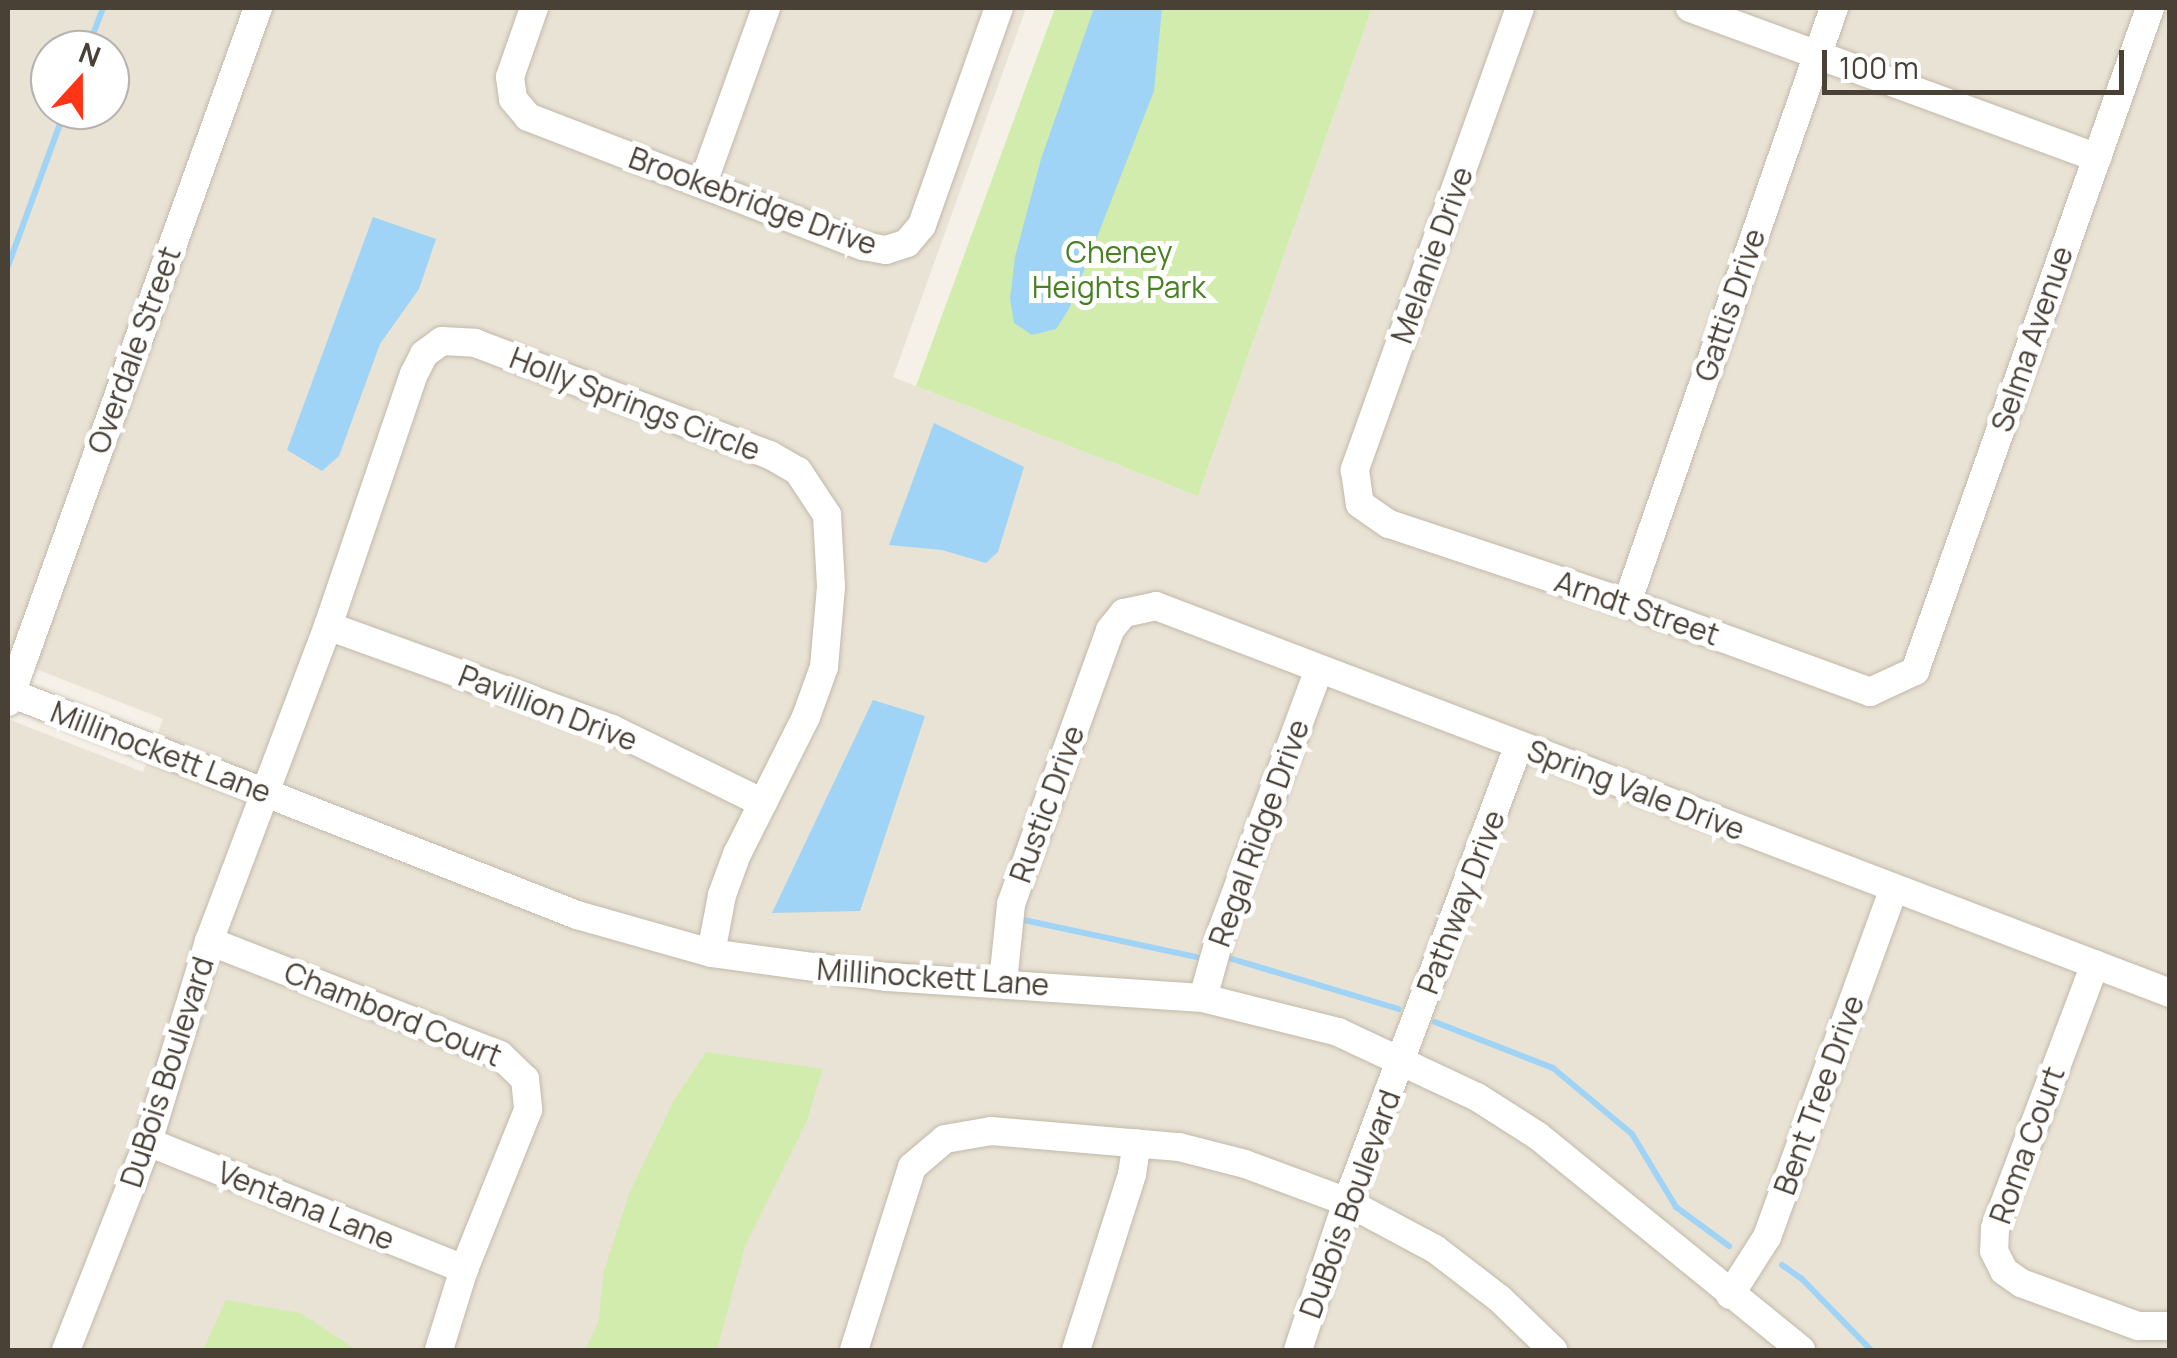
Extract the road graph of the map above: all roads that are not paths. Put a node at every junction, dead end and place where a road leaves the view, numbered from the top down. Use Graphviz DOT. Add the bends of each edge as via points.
graph roads {
  1 [pos="258,8"];
  2 [pos="534,8"];
  3 [pos="766,8"];
  4 [pos="999,8"];
  5 [pos="1520,8"];
  6 [pos="1690,8"];
  7 [pos="1834,8"];
  8 [pos="2150,8"];
  9 [pos="1817,54"];
  10 [pos="2096,158"];
  11 [pos="703,184"];
  12 [pos="1360,504"];
  13 [pos="1627,603"];
  14 [pos="328,626"];
  15 [pos="1110,630"];
  16 [pos="1319,669"];
  17 [pos="1915,671"];
  18 [pos="9,696"];
  19 [pos="1520,745"];
  20 [pos="266,792"];
  21 [pos="763,803"];
  22 [pos="1894,889"];
  23 [pos="210,941"];
  24 [pos="711,954"];
  25 [pos="2095,964"];
  26 [pos="1004,982"];
  27 [pos="2170,993"];
  28 [pos="1203,998"];
  29 [pos="1402,1059"];
  30 [pos="148,1142"];
  31 [pos="1137,1143"];
  32 [pos="1347,1202"];
  33 [pos="464,1269"];
  34 [pos="1730,1295"];
  35 [pos="2170,1326"];
  36 [pos="66,1350"];
  37 [pos="439,1350"];
  38 [pos="854,1350"];
  39 [pos="1076,1350"];
  40 [pos="1298,1350"];
  41 [pos="1553,1350"];
  42 [pos="1800,1350"];
  1 -- 18 [label="street, Overdale Street"];
  2 -- 11 [label="street, Brookebridge Drive" via="510,77 520,109 536,122"];
  3 -- 11 [label="street"];
  4 -- 11 [label="street, Brookebridge Drive" via="922,226 906,244 877,250"];
  5 -- 12 [label="street, Melanie Drive" via="1355,470"];
  6 -- 9 [label="street"];
  7 -- 9 [label="street, Gattis Drive"];
  8 -- 10 [label="street, Selma Avenue"];
  9 -- 10 [label="street"];
  9 -- 13 [label="street, Gattis Drive"];
  10 -- 17 [label="street, Selma Avenue"];
  12 -- 13 [label="street, Arndt Street" via="1389,524"];
  13 -- 17 [label="street, Arndt Street" via="1870,692"];
  14 -- 20 [label="street, Holly Springs Circle"];
  14 -- 21 [label="street, Pavillion Drive" via="612,729"];
  14 -- 21 [label="street, Holly Springs Circle" via="414,374 424,354 442,341 475,343 770,455 798,471 827,515 831,587 824,666"];
  15 -- 16 [label="street, Spring Vale Drive" via="1124,613 1156,606"];
  15 -- 26 [label="street, Rustic Drive" via="1011,904"];
  16 -- 19 [label="street, Spring Vale Drive"];
  16 -- 28 [label="street, Regal Ridge Drive"];
  18 -- 20 [label="street, Millinockett Lane"];
  19 -- 22 [label="street, Spring Vale Drive"];
  19 -- 29 [label="street, Pathway Drive"];
  20 -- 23 [label="street, DuBois Boulevard"];
  20 -- 24 [label="street, Millinockett Lane" via="577,915"];
  21 -- 24 [label="street, Holly Springs Circle" via="722,895"];
  22 -- 25 [label="street, Spring Vale Drive"];
  22 -- 34 [label="street, Bent Tree Drive" via="1767,1237"];
  23 -- 30 [label="street, DuBois Boulevard"];
  23 -- 33 [label="street, Chambord Court" via="500,1054 519,1069 528,1110"];
  24 -- 26 [label="street, Millinockett Lane" via="887,976"];
  25 -- 27 [label="street, Spring Vale Drive"];
  25 -- 35 [label="street, Roma Court" via="1995,1228 1994,1251 2004,1272 2021,1283 2138,1326"];
  26 -- 28 [label="street, Millinockett Lane"];
  28 -- 29 [label="street, Millinockett Lane" via="1338,1032"];
  29 -- 32 [label="street, DuBois Boulevard"];
  29 -- 34 [label="street, Millinockett Lane" via="1538,1136"];
  30 -- 33 [label="street, Ventana Lane"];
  30 -- 36 [label="street, DuBois Boulevard"];
  31 -- 32 [label="street" via="1245,1164"];
  31 -- 38 [label="street" via="991,1131 956,1134 936,1144 905,1182"];
  31 -- 39 [label="street"];
  32 -- 40 [label="street, DuBois Boulevard"];
  32 -- 41 [label="street" via="1435,1250"];
  33 -- 37 [label="street, Chambord Court"];
  34 -- 42 [label="street, Millinockett Lane"];
}
